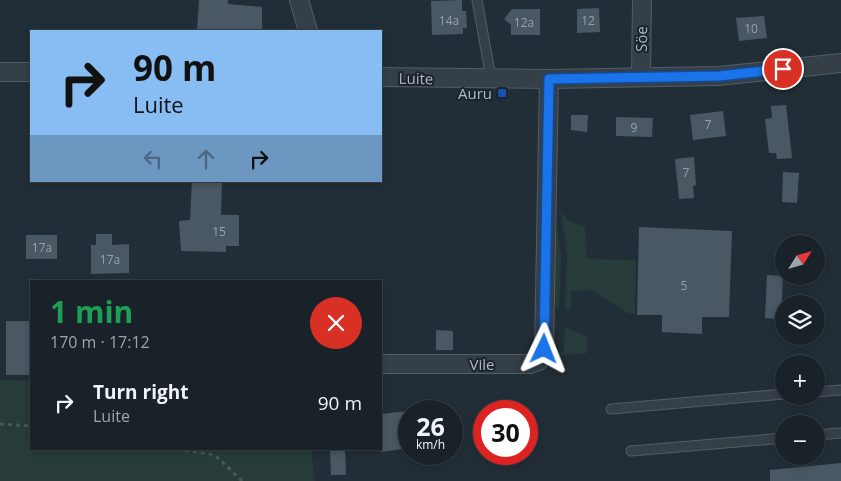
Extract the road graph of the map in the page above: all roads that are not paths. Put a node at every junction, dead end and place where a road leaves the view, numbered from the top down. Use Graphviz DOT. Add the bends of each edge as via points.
graph roads {
  1 [pos="299,0"];
  2 [pos="477,0"];
  3 [pos="642,0"];
  4 [pos="308,30"];
  5 [pos="841,63"];
  6 [pos="0,72"];
  7 [pos="30,72"];
  8 [pos="382,77"];
  9 [pos="641,77"];
  10 [pos="491,78"];
  11 [pos="549,79"];
  12 [pos="382,364"];
  13 [pos="841,390"];
  14 [pos="825,391"];
  15 [pos="775,395"];
  16 [pos="611,409"];
  17 [pos="841,433"];
  18 [pos="825,434"];
  19 [pos="775,439"];
  20 [pos="631,452"];
  1 -- 4 [label="street"];
  2 -- 10 [label="lane"];
  3 -- 9 [label="street, Söe"];
  5 -- 9 [label="street, Luite" via="719,76"];
  6 -- 7 [label="street"];
  8 -- 10 [label="street, Luite"];
  9 -- 11 [label="street, Luite"];
  10 -- 11 [label="street, Luite"];
  11 -- 12 [label="street, Vile" via="544,349 539,360 530,364"];
  13 -- 14 [label="lane"];
  15 -- 16 [label="lane"];
  17 -- 18 [label="lane"];
  19 -- 20 [label="lane"];
}
